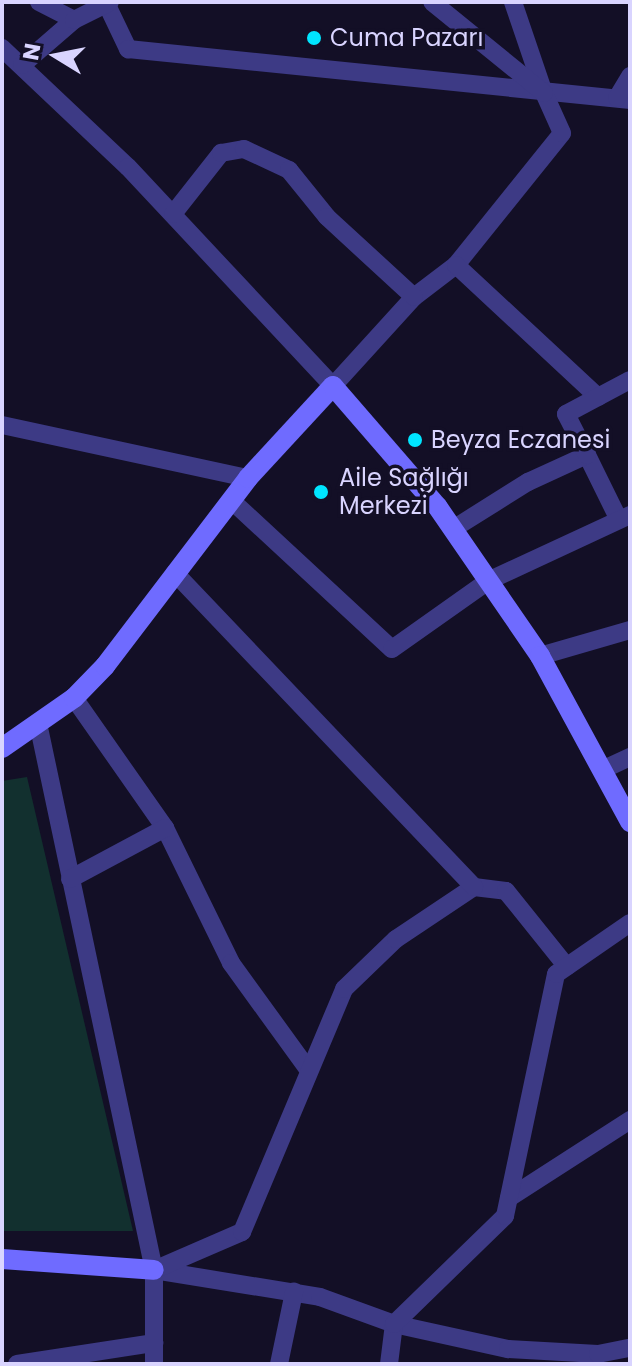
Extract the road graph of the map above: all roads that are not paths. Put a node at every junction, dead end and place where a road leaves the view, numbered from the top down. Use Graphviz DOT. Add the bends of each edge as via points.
graph roads {
  1 [pos="39,2"];
  2 [pos="432,2"];
  3 [pos="513,2"];
  4 [pos="109,4"];
  5 [pos="74,20"];
  6 [pos="4,54"];
  7 [pos="22,65"];
  8 [pos="630,76"];
  9 [pos="544,93"];
  10 [pos="623,99"];
  11 [pos="173,214"];
  12 [pos="456,265"];
  13 [pos="414,297"];
  14 [pos="630,380"];
  15 [pos="333,386"];
  16 [pos="598,397"];
  17 [pos="2,425"];
  18 [pos="587,455"];
  19 [pos="248,478"];
  20 [pos="231,500"];
  21 [pos="624,518"];
  22 [pos="453,529"];
  23 [pos="175,573"];
  24 [pos="488,581"];
  25 [pos="630,630"];
  26 [pos="540,656"];
  27 [pos="74,698"];
  28 [pos="38,723"];
  29 [pos="2,748"];
  30 [pos="630,757"];
  31 [pos="602,770"];
  32 [pos="630,822"];
  33 [pos="165,828"];
  34 [pos="70,879"];
  35 [pos="474,887"];
  36 [pos="630,923"];
  37 [pos="567,967"];
  38 [pos="307,1068"];
  39 [pos="630,1120"];
  40 [pos="509,1198"];
  41 [pos="2,1259"];
  42 [pos="154,1270"];
  43 [pos="294,1292"];
  44 [pos="394,1324"];
  45 [pos="154,1343"];
  46 [pos="630,1348"];
  47 [pos="13,1362"];
  48 [pos="154,1364"];
  49 [pos="279,1364"];
  50 [pos="389,1364"];
  1 -- 5 [label="street"];
  2 -- 9 [label="street"];
  3 -- 9 [label="street"];
  4 -- 5 [label="street"];
  4 -- 9 [label="street" via="128,49"];
  5 -- 7 [label="street"];
  6 -- 7 [label="street"];
  7 -- 11 [label="street"];
  8 -- 10 [label="street"];
  9 -- 10 [label="street"];
  9 -- 12 [label="street" via="562,133"];
  11 -- 13 [label="street" via="221,153 244,149 289,170 327,217"];
  11 -- 15 [label="street"];
  12 -- 13 [label="street"];
  12 -- 16 [label="street"];
  13 -- 15 [label="street"];
  14 -- 16 [label="street"];
  15 -- 19 [label="street"];
  15 -- 22 [label="street"];
  16 -- 18 [label="street" via="566,414"];
  17 -- 19 [label="street"];
  18 -- 21 [label="street"];
  18 -- 22 [label="street" via="528,482"];
  19 -- 20 [label="street"];
  20 -- 23 [label="street"];
  20 -- 24 [label="street" via="392,649"];
  21 -- 24 [label="street"];
  22 -- 24 [label="street"];
  23 -- 27 [label="street"];
  23 -- 35 [label="street"];
  24 -- 26 [label="street"];
  25 -- 26 [label="street"];
  26 -- 31 [label="street"];
  27 -- 28 [label="street"];
  27 -- 33 [label="street"];
  28 -- 29 [label="street"];
  28 -- 34 [label="street"];
  30 -- 31 [label="street"];
  31 -- 32 [label="street"];
  33 -- 34 [label="street"];
  33 -- 38 [label="street" via="231,963"];
  34 -- 42 [label="street"];
  35 -- 37 [label="street" via="506,891"];
  35 -- 38 [label="street" via="396,939 344,989"];
  36 -- 37 [label="street"];
  37 -- 40 [label="street" via="556,974"];
  38 -- 42 [label="street" via="242,1232"];
  39 -- 40 [label="street"];
  40 -- 44 [label="street" via="505,1216"];
  41 -- 42 [label="street"];
  42 -- 43 [label="street"];
  42 -- 45 [label="street"];
  43 -- 44 [label="street"];
  43 -- 49 [label="street"];
  44 -- 46 [label="street" via="508,1349 598,1354"];
  44 -- 50 [label="street"];
  45 -- 47 [label="street"];
  45 -- 48 [label="street"];
}
